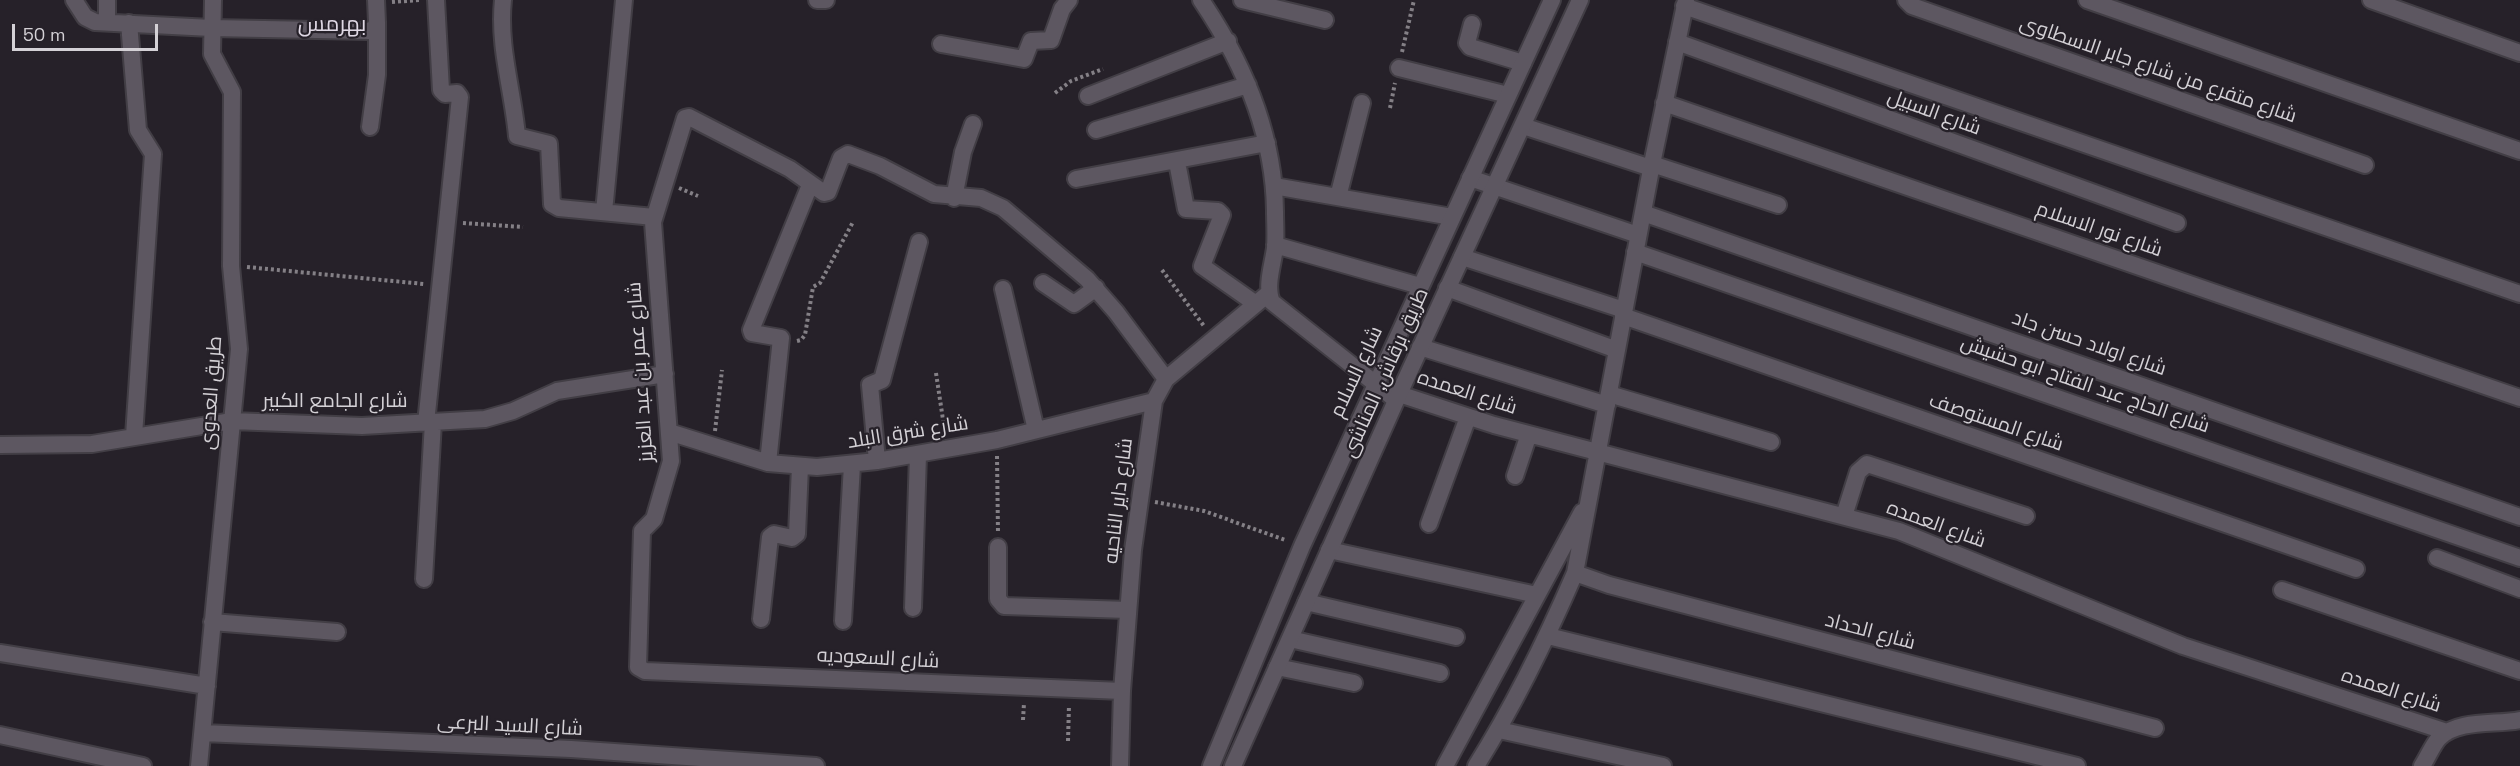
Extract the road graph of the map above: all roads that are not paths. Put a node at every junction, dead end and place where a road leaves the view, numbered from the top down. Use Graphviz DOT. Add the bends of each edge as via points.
graph roads {
  1 [pos="74,0"];
  2 [pos="108,0"];
  3 [pos="213,0"];
  4 [pos="436,0"];
  5 [pos="503,0"];
  6 [pos="624,0"];
  7 [pos="1070,0"];
  8 [pos="1201,0"];
  9 [pos="1242,0"];
  10 [pos="1552,0"];
  11 [pos="1580,0"];
  12 [pos="1906,0"];
  13 [pos="2087,0"];
  14 [pos="2372,0"];
  15 [pos="376,2"];
  16 [pos="1685,3"];
  17 [pos="1325,20"];
  18 [pos="107,22"];
  19 [pos="377,22"];
  20 [pos="129,23"];
  21 [pos="1472,24"];
  22 [pos="211,28"];
  23 [pos="1228,41"];
  24 [pos="1677,42"];
  25 [pos="941,44"];
  26 [pos="2520,53"];
  27 [pos="1523,63"];
  28 [pos="1399,68"];
  29 [pos="1248,85"];
  30 [pos="1508,95"];
  31 [pos="1088,96"];
  32 [pos="1362,103"];
  33 [pos="1664,103"];
  34 [pos="973,124"];
  35 [pos="1523,126"];
  36 [pos="370,127"];
  37 [pos="1096,130"];
  38 [pos="1267,143"];
  39 [pos="2520,151"];
  40 [pos="1177,162"];
  41 [pos="2365,165"];
  42 [pos="1651,166"];
  43 [pos="1470,178"];
  44 [pos="1076,179"];
  45 [pos="810,184"];
  46 [pos="1274,186"];
  47 [pos="1495,186"];
  48 [pos="1338,197"];
  49 [pos="954,198"];
  50 [pos="1778,205"];
  51 [pos="604,212"];
  52 [pos="1643,213"];
  53 [pos="654,217"];
  54 [pos="1452,217"];
  55 [pos="2177,224"];
  56 [pos="919,242"];
  57 [pos="1637,243"];
  58 [pos="1275,245"];
  59 [pos="1462,257"];
  60 [pos="1043,283"];
  61 [pos="1420,286"];
  62 [pos="1096,288"];
  63 [pos="1448,288"];
  64 [pos="1003,289"];
  65 [pos="1269,293"];
  66 [pos="2520,294"];
  67 [pos="1256,304"];
  68 [pos="1624,313"];
  69 [pos="1420,347"];
  70 [pos="1617,350"];
  71 [pos="665,374"];
  72 [pos="1166,379"];
  73 [pos="1374,384"];
  74 [pos="1397,397"];
  75 [pos="2520,398"];
  76 [pos="1608,399"];
  77 [pos="1154,401"];
  78 [pos="1468,417"];
  79 [pos="232,421"];
  80 [pos="429,423"];
  81 [pos="1036,430"];
  82 [pos="669,432"];
  83 [pos="1529,434"];
  84 [pos="134,436"];
  85 [pos="1771,442"];
  86 [pos="0,445"];
  87 [pos="1598,452"];
  88 [pos="918,454"];
  89 [pos="877,461"];
  90 [pos="768,463"];
  91 [pos="852,465"];
  92 [pos="800,467"];
  93 [pos="1515,476"];
  94 [pos="1589,501"];
  95 [pos="1844,516"];
  96 [pos="2026,516"];
  97 [pos="2520,517"];
  98 [pos="1429,524"];
  99 [pos="998,547"];
  100 [pos="1329,550"];
  101 [pos="2437,558"];
  102 [pos="2520,558"];
  103 [pos="2356,568"];
  104 [pos="1575,573"];
  105 [pos="424,579"];
  106 [pos="2520,588"];
  107 [pos="2282,590"];
  108 [pos="1537,596"];
  109 [pos="1306,602"];
  110 [pos="913,608"];
  111 [pos="1128,610"];
  112 [pos="761,619"];
  113 [pos="843,621"];
  114 [pos="212,622"];
  115 [pos="337,632"];
  116 [pos="1548,636"];
  117 [pos="1456,637"];
  118 [pos="1290,639"];
  119 [pos="0,653"];
  120 [pos="636,662"];
  121 [pos="1277,667"];
  122 [pos="2520,671"];
  123 [pos="1440,673"];
  124 [pos="1354,684"];
  125 [pos="207,686"];
  126 [pos="1122,691"];
  127 [pos="2520,720"];
  128 [pos="2155,728"];
  129 [pos="1499,730"];
  130 [pos="2447,732"];
  131 [pos="202,733"];
  132 [pos="0,735"];
  133 [pos="143,766"];
  134 [pos="200,766"];
  135 [pos="816,766"];
  136 [pos="1120,766"];
  137 [pos="1211,766"];
  138 [pos="1233,766"];
  139 [pos="1445,766"];
  140 [pos="1476,766"];
  141 [pos="1663,766"];
  142 [pos="2077,766"];
  143 [pos="2422,766"];
  1 -- 18 [label="street" via="88,19"];
  2 -- 18 [label="street"];
  3 -- 22 [label="street, طريق العدوى"];
  4 -- 80 [label="street" via="442,91 460,96"];
  5 -- 51 [label="street" via="502,42 517,138 549,144 550,197 555,207"];
  6 -- 51 [label="street"];
  7 -- 25 [label="street" via="1063,6 1050,40 1031,41 1022,60"];
  8 -- 23 [label="street"];
  9 -- 17 [label="street"];
  10 -- 27 [label="street, شارع السلام"];
  11 -- 35 [label="street, طريق برقاش, المناشى"];
  12 -- 41 [label="street, شارع متفرع من شارع جابر الاسطاوى" via="1912,6"];
  13 -- 39 [label="street"];
  14 -- 26 [label="street"];
  15 -- 19 [label="street"];
  16 -- 24 [label="street"];
  16 -- 66 [label="street"];
  18 -- 20 [label="street"];
  19 -- 22 [label="street" via="369,31"];
  19 -- 36 [label="street" via="377,75"];
  20 -- 22 [label="street"];
  20 -- 84 [label="street" via="138,130 153,154"];
  21 -- 27 [label="street" via="1467,43 1470,47"];
  22 -- 79 [label="street, طريق العدوى" via="214,59 232,92 231,266 239,349"];
  23 -- 29 [label="street"];
  23 -- 31 [label="street"];
  24 -- 33 [label="street"];
  24 -- 55 [label="street, شارع السبيل"];
  27 -- 30 [label="street, شارع السلام"];
  28 -- 30 [label="street"];
  29 -- 37 [label="street"];
  29 -- 38 [label="street"];
  30 -- 43 [label="street, شارع السلام"];
  32 -- 48 [label="street"];
  33 -- 42 [label="street"];
  33 -- 75 [label="street, شارع نور الاسلام"];
  34 -- 49 [label="street"];
  35 -- 42 [label="street"];
  35 -- 47 [label="street, طريق برقاش, المناشى"];
  38 -- 40 [label="street"];
  38 -- 46 [label="street"];
  40 -- 44 [label="street"];
  40 -- 67 [label="street" via="1186,209 1222,215 1202,266"];
  42 -- 50 [label="street"];
  42 -- 52 [label="street"];
  43 -- 47 [label="street, شارع الحاج عبد الفتاح ابو حشيش"];
  43 -- 54 [label="street, شارع السلام"];
  45 -- 49 [label="street" via="827,193 841,159 849,155 893,172 928,192"];
  45 -- 53 [label="street, شارع عمر بن عبد العزيز" via="790,169 690,117 685,118"];
  45 -- 90 [label="street" via="751,330 781,338"];
  46 -- 48 [label="street"];
  46 -- 58 [label="street"];
  47 -- 57 [label="street, شارع الحاج عبد الفتاح ابو حشيش"];
  47 -- 59 [label="street, طريق برقاش, المناشى"];
  48 -- 54 [label="street"];
  49 -- 62 [label="street" via="994,202"];
  51 -- 53 [label="street"];
  52 -- 57 [label="street"];
  52 -- 97 [label="street, شارع اولاد حسن جاد"];
  53 -- 71 [label="street, شارع عمر بن عبد العزيز"];
  54 -- 61 [label="street, شارع السلام"];
  56 -- 89 [label="street" via="882,380 870,385"];
  57 -- 68 [label="street"];
  57 -- 102 [label="street, شارع الحاج عبد الفتاح ابو حشيش"];
  58 -- 61 [label="street"];
  58 -- 65 [label="street"];
  59 -- 63 [label="street, طريق برقاش, المناشى"];
  59 -- 68 [label="street, شارع المستوصف"];
  60 -- 62 [label="street" via="1074,304"];
  61 -- 73 [label="street, شارع السلام"];
  62 -- 72 [label="street"];
  63 -- 69 [label="street, طريق برقاش, المناشى"];
  63 -- 70 [label="street"];
  64 -- 81 [label="street"];
  65 -- 67 [label="street, شارع داير الناحيه"];
  65 -- 73 [label="street, شارع العمده" via="1274,306"];
  67 -- 72 [label="street, شارع داير الناحيه"];
  68 -- 70 [label="street"];
  68 -- 103 [label="street, شارع المستوصف"];
  69 -- 74 [label="street, طريق برقاش, المناشى"];
  69 -- 76 [label="street"];
  70 -- 76 [label="street"];
  71 -- 80 [label="street, شارع الجامع الكبير" via="557,391 485,419"];
  71 -- 82 [label="street, شارع عمر بن عبد العزيز"];
  72 -- 77 [label="street, شارع داير الناحيه"];
  73 -- 74 [label="street, شارع العمده"];
  73 -- 137 [label="street, شارع السلام"];
  74 -- 78 [label="street, شارع العمده"];
  74 -- 100 [label="street, طريق برقاش, المناشى"];
  76 -- 85 [label="street"];
  76 -- 87 [label="street"];
  77 -- 81 [label="street, شارع شرق البلد"];
  77 -- 111 [label="street, شارع داير الناحيه"];
  78 -- 83 [label="street, شارع العمده"];
  78 -- 98 [label="street"];
  79 -- 80 [label="street, شارع الجامع الكبير" via="336,426"];
  79 -- 84 [label="street, شارع الجامع الكبير"];
  79 -- 114 [label="street, طريق العدوى"];
  80 -- 105 [label="street"];
  81 -- 88 [label="street, شارع شرق البلد"];
  82 -- 90 [label="street, شارع شرق البلد"];
  82 -- 120 [label="street, شارع عمر بن عبد العزيز" via="670,466 654,519 642,531"];
  83 -- 87 [label="street, شارع العمده"];
  83 -- 93 [label="street"];
  84 -- 86 [label="street, شارع الجامع الكبير" via="75,445"];
  87 -- 94 [label="street"];
  87 -- 95 [label="street, شارع العمده"];
  88 -- 89 [label="street, شارع شرق البلد"];
  88 -- 110 [label="street"];
  89 -- 91 [label="street, شارع شرق البلد"];
  90 -- 92 [label="street, شارع شرق البلد"];
  91 -- 92 [label="street, شارع شرق البلد"];
  91 -- 113 [label="street"];
  92 -- 112 [label="street" via="797,534 792,538 774,534 770,537"];
  94 -- 104 [label="street"];
  94 -- 108 [label="street"];
  95 -- 96 [label="street" via="1858,472 1867,464"];
  95 -- 130 [label="street, شارع العمده" via="1899,531 2183,646"];
  99 -- 111 [label="street" via="998,599 1004,606"];
  100 -- 108 [label="street"];
  100 -- 109 [label="street, طريق برقاش, المناشى"];
  101 -- 106 [label="street"];
  104 -- 116 [label="street"];
  104 -- 128 [label="street, شارع الحداد"];
  107 -- 122 [label="street"];
  108 -- 139 [label="street"];
  109 -- 117 [label="street"];
  109 -- 118 [label="street, طريق برقاش, المناشى"];
  111 -- 126 [label="street, شارع داير الناحيه"];
  114 -- 115 [label="street"];
  114 -- 125 [label="street, طريق العدوى"];
  116 -- 129 [label="street"];
  116 -- 142 [label="street"];
  118 -- 121 [label="street, طريق برقاش, المناشى"];
  118 -- 123 [label="street"];
  119 -- 125 [label="street"];
  120 -- 126 [label="street, شارع السعوديه" via="645,671"];
  121 -- 124 [label="street"];
  121 -- 138 [label="street, طريق برقاش, المناشى"];
  125 -- 131 [label="street, طريق العدوى"];
  126 -- 136 [label="street, شارع داير الناحيه"];
  127 -- 130 [label="street"];
  129 -- 140 [label="street"];
  129 -- 141 [label="street"];
  130 -- 143 [label="street"];
  131 -- 134 [label="street, طريق العدوى"];
  131 -- 135 [label="street, شارع السيد البرعى" via="571,749"];
  132 -- 133 [label="street"];
}
